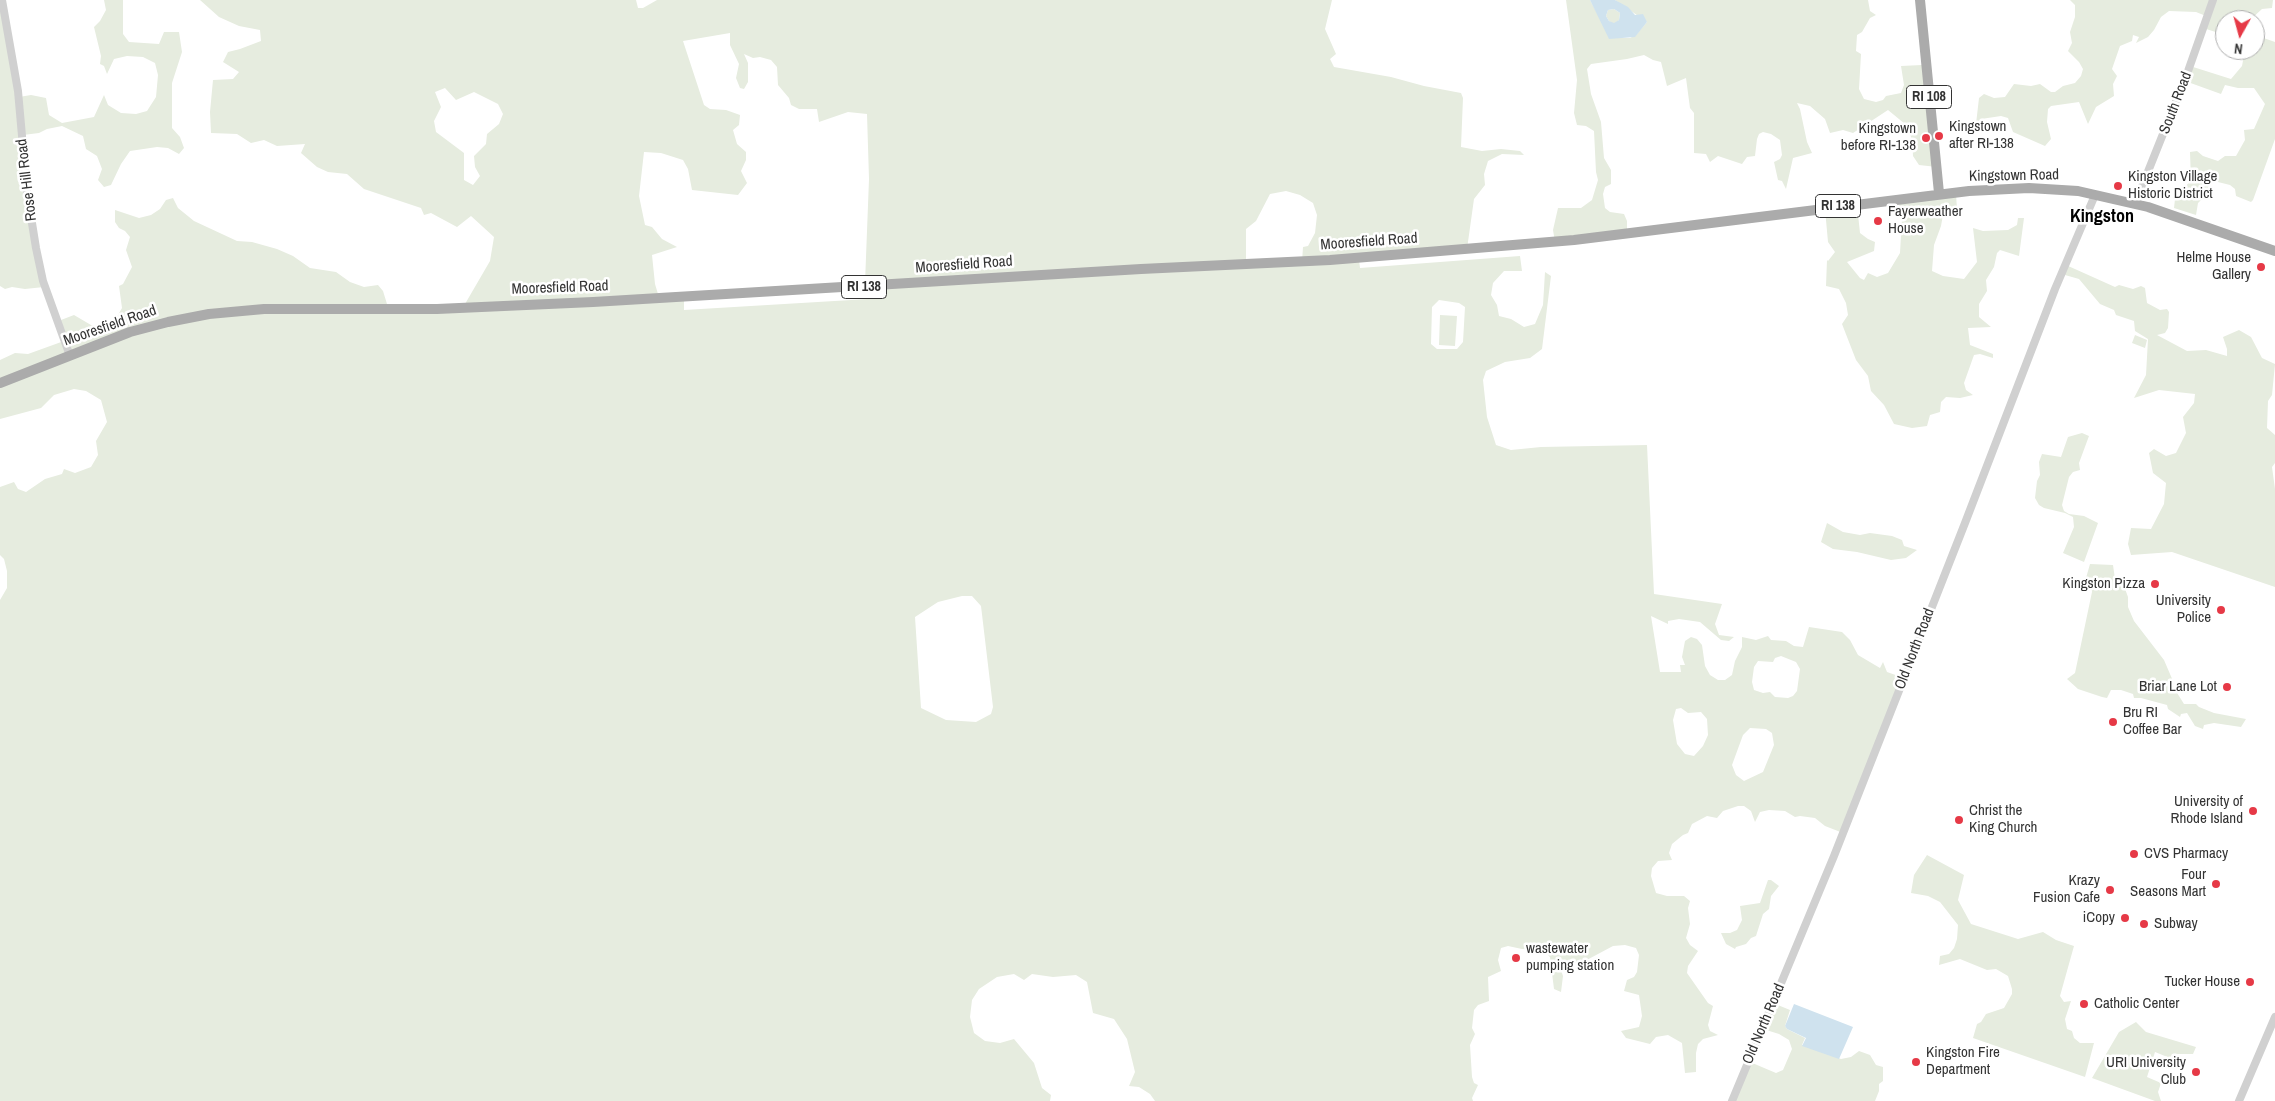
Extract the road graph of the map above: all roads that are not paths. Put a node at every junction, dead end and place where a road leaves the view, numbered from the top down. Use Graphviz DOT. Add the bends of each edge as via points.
graph roads {
  1 [pos="2,0"];
  2 [pos="1920,0"];
  3 [pos="2213,0"];
  4 [pos="1939,194"];
  5 [pos="2094,195"];
  6 [pos="2136,204"];
  7 [pos="2275,251"];
  8 [pos="70,356"];
  9 [pos="0,383"];
  10 [pos="2275,1017"];
  11 [pos="1732,1101"];
  12 [pos="2239,1101"];
  1 -- 8 [label="street, Rose Hill Road" via="18,91 27,192 36,248 43,282"];
  2 -- 4 [label="main road, RI 108"];
  3 -- 6 [label="street, South Road"];
  4 -- 5 [label="main road, Kingstown Road / RI 138" via="2029,188"];
  4 -- 8 [label="main road, Mooresfield Road / RI 138" via="1592,238 1330,260 593,302 437,309 264,309 168,322 130,332"];
  5 -- 6 [label="main road, Kingstown Road / RI 138"];
  5 -- 11 [label="street, Old North Road" via="1834,856"];
  6 -- 7 [label="main road, Kingstown Road / RI 138"];
  8 -- 9 [label="main road, Mooresfield Road / RI 138"];
  10 -- 12 [label="street"];
}
